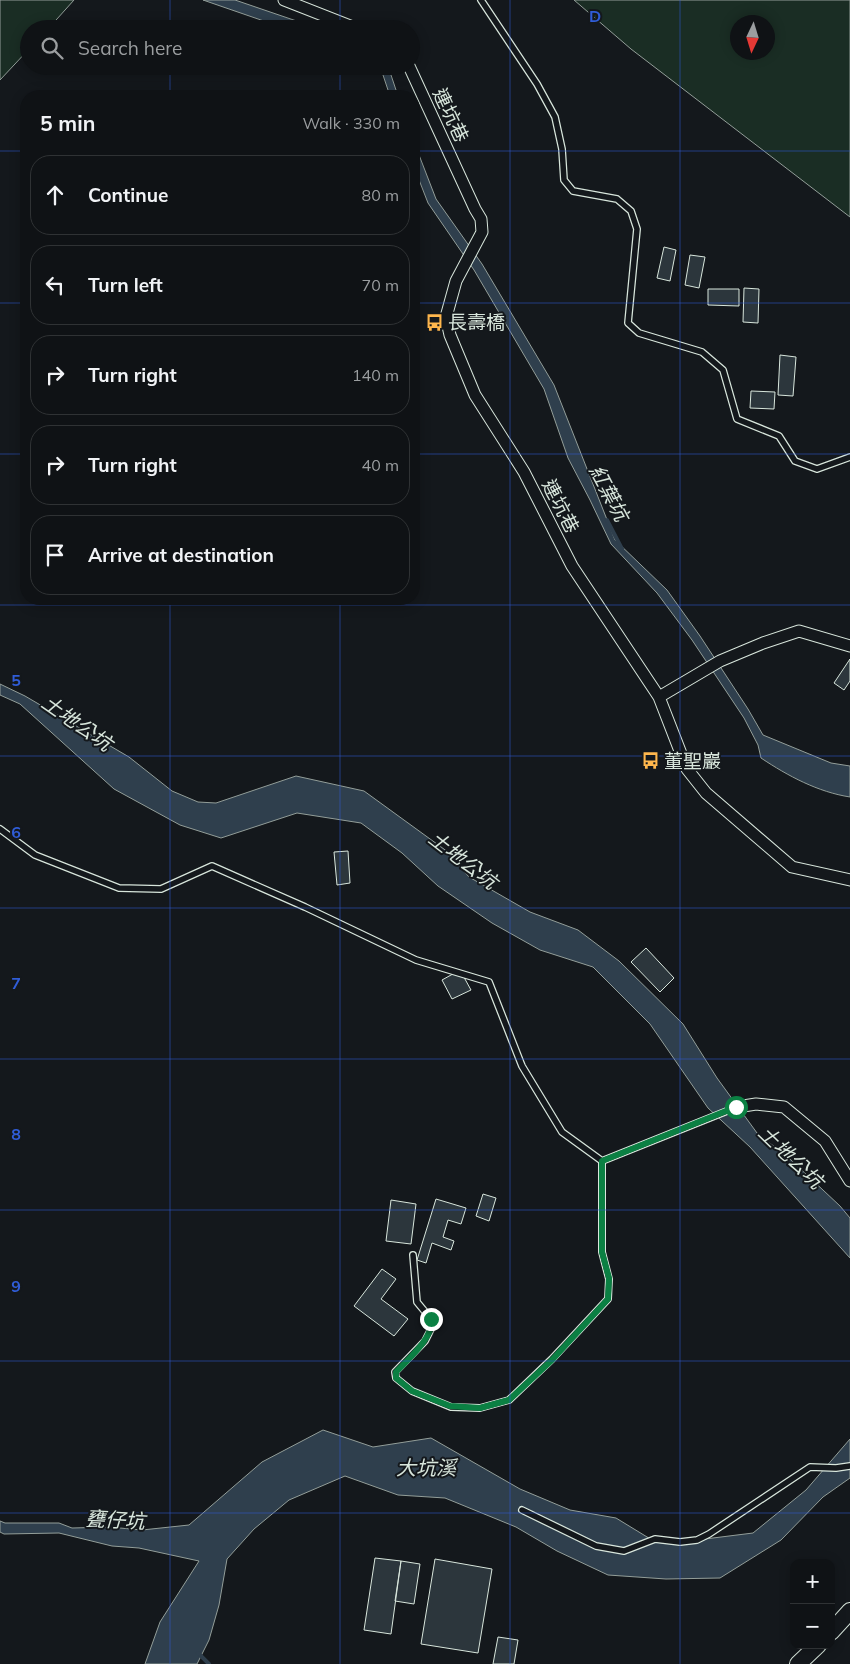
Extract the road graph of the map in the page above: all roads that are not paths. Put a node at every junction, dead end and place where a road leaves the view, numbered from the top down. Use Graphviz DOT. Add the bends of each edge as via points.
graph roads {
  1 [pos="284,0"];
  2 [pos="481,0"];
  3 [pos="335,20"];
  4 [pos="413,75"];
  5 [pos="850,457"];
  6 [pos="850,646"];
  7 [pos="659,697"];
  8 [pos="0,828"];
  9 [pos="850,880"];
  10 [pos="736,1107"];
  11 [pos="602,1161"];
  12 [pos="850,1181"];
  13 [pos="413,1255"];
  14 [pos="850,1466"];
  15 [pos="522,1510"];
  16 [pos="850,1612"];
  17 [pos="835,1628"];
  18 [pos="814,1649"];
  19 [pos="798,1664"];
  1 -- 3 [label="street"];
  2 -- 5 [label="lane" via="555,117 564,180 573,191 616,199 631,211 637,229 628,323 639,333 702,352 723,370 737,419 779,436 795,461 817,469"];
  4 -- 7 [label="street, 連坑巷" via="481,218 482,232 456,281 446,317 450,335 475,396 524,472 572,566"];
  6 -- 7 [label="street" via="799,631 720,661"];
  7 -- 9 [label="street, 連坑巷" via="687,769 706,793 792,867"];
  8 -- 11 [label="lane" via="35,855 119,888 161,890 212,866 416,960 488,982 522,1066 562,1132"];
  10 -- 11 [label="lane"];
  10 -- 12 [label="street" via="756,1104 784,1107 825,1141"];
  11 -- 13 [label="lane" via="602,1252 609,1278 608,1299 552,1360 509,1400 480,1408 450,1406 412,1391 396,1378 396,1372 425,1341 432,1325 417,1302"];
  14 -- 15 [label="lane" via="810,1467 697,1540 655,1539 624,1551 596,1546"];
  16 -- 17 [label="main road"];
  18 -- 19 [label="main road"];
}
